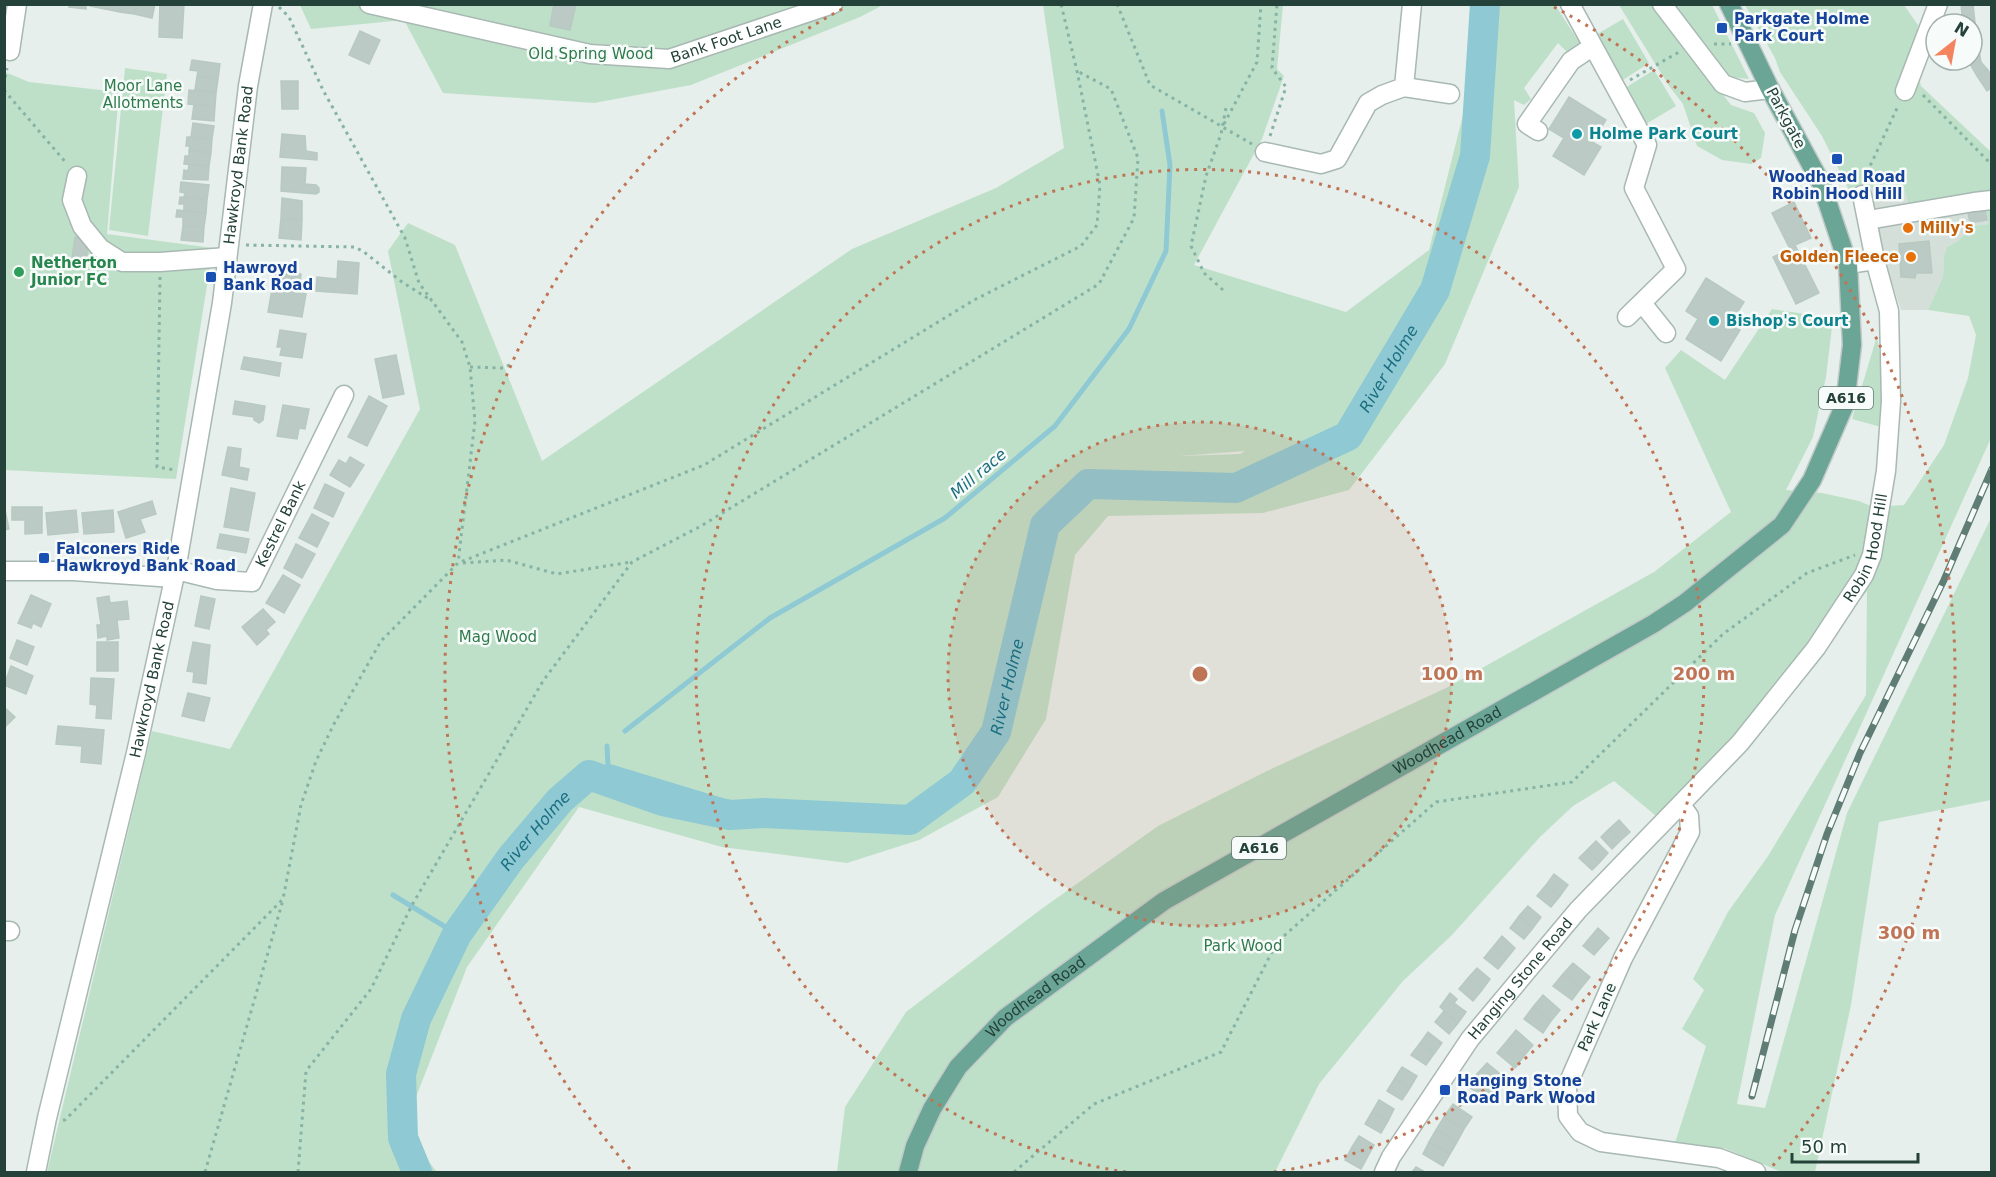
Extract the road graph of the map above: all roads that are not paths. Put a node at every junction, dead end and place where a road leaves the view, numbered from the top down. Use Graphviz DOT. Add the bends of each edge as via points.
graph roads {
  1 [pos="17,4"];
  2 [pos="263,4"];
  3 [pos="369,4"];
  4 [pos="833,4"];
  5 [pos="1412,4"];
  6 [pos="1570,4"];
  7 [pos="1662,4"];
  8 [pos="1730,4"];
  9 [pos="1938,4"];
  10 [pos="1592,47"];
  11 [pos="10,51"];
  12 [pos="1908,83"];
  13 [pos="1404,87"];
  14 [pos="1770,89"];
  15 [pos="1450,94"];
  16 [pos="1527,124"];
  17 [pos="1265,152"];
  18 [pos="77,176"];
  19 [pos="1862,195"];
  20 [pos="1992,200"];
  21 [pos="1868,220"];
  22 [pos="1839,233"];
  23 [pos="228,251"];
  24 [pos="1875,260"];
  25 [pos="1848,264"];
  26 [pos="1642,303"];
  27 [pos="1627,317"];
  28 [pos="1666,333"];
  29 [pos="344,395"];
  30 [pos="4,571"];
  31 [pos="175,574"];
  32 [pos="1681,805"];
  33 [pos="36,1173"];
  34 [pos="908,1173"];
  35 [pos="1384,1173"];
  36 [pos="1756,1173"];
  1 -- 11 [label="street"];
  2 -- 23 [label="street, Hawkroyd Bank Road" via="248,86"];
  3 -- 4 [label="street, Bank Foot Lane" via="590,54 669,59"];
  5 -- 13 [label="street"];
  6 -- 10 [label="street"];
  7 -- 14 [label="street" via="1723,84 1745,92"];
  8 -- 14 [label="main road, Parkgate / A616"];
  9 -- 12 [label="street"];
  10 -- 16 [label="street" via="1571,61"];
  10 -- 26 [label="street" via="1647,145 1634,188 1676,269"];
  13 -- 15 [label="street"];
  13 -- 17 [label="street" via="1368,103 1337,159 1321,164"];
  14 -- 22 [label="main road, Parkgate / A616" via="1821,183"];
  18 -- 23 [label="street" via="72,200 82,226 100,248 122,262 160,262"];
  19 -- 21 [label="street, Robin Hood Hill"];
  20 -- 21 [label="street"];
  21 -- 24 [label="street, Robin Hood Hill"];
  22 -- 25 [label="main road, Woodhead Road / A616"];
  23 -- 31 [label="street, Hawkroyd Bank Road"];
  24 -- 25 [label="street"];
  24 -- 32 [label="street, Robin Hood Hill" via="1890,311 1891,401 1886,471 1872,555 1864,575 1816,648 1740,743"];
  25 -- 34 [label="main road, Woodhead Road / A616" via="1852,345 1845,404 1812,480 1782,525 1653,624 1164,901 1005,1018 958,1067 932,1109"];
  26 -- 27 [label="street"];
  26 -- 28 [label="street"];
  29 -- 31 [label="street, Kestrel Bank" via="252,582"];
  30 -- 31 [label="street"];
  31 -- 33 [label="street, Hawkroyd Bank Road"];
  32 -- 35 [label="street, Hanging Stone Road" via="1578,910 1470,1039"];
  32 -- 36 [label="street, Park Lane" via="1689,816 1690,832 1623,958 1566,1086 1568,1116 1580,1132 1601,1142 1719,1158"];
}
